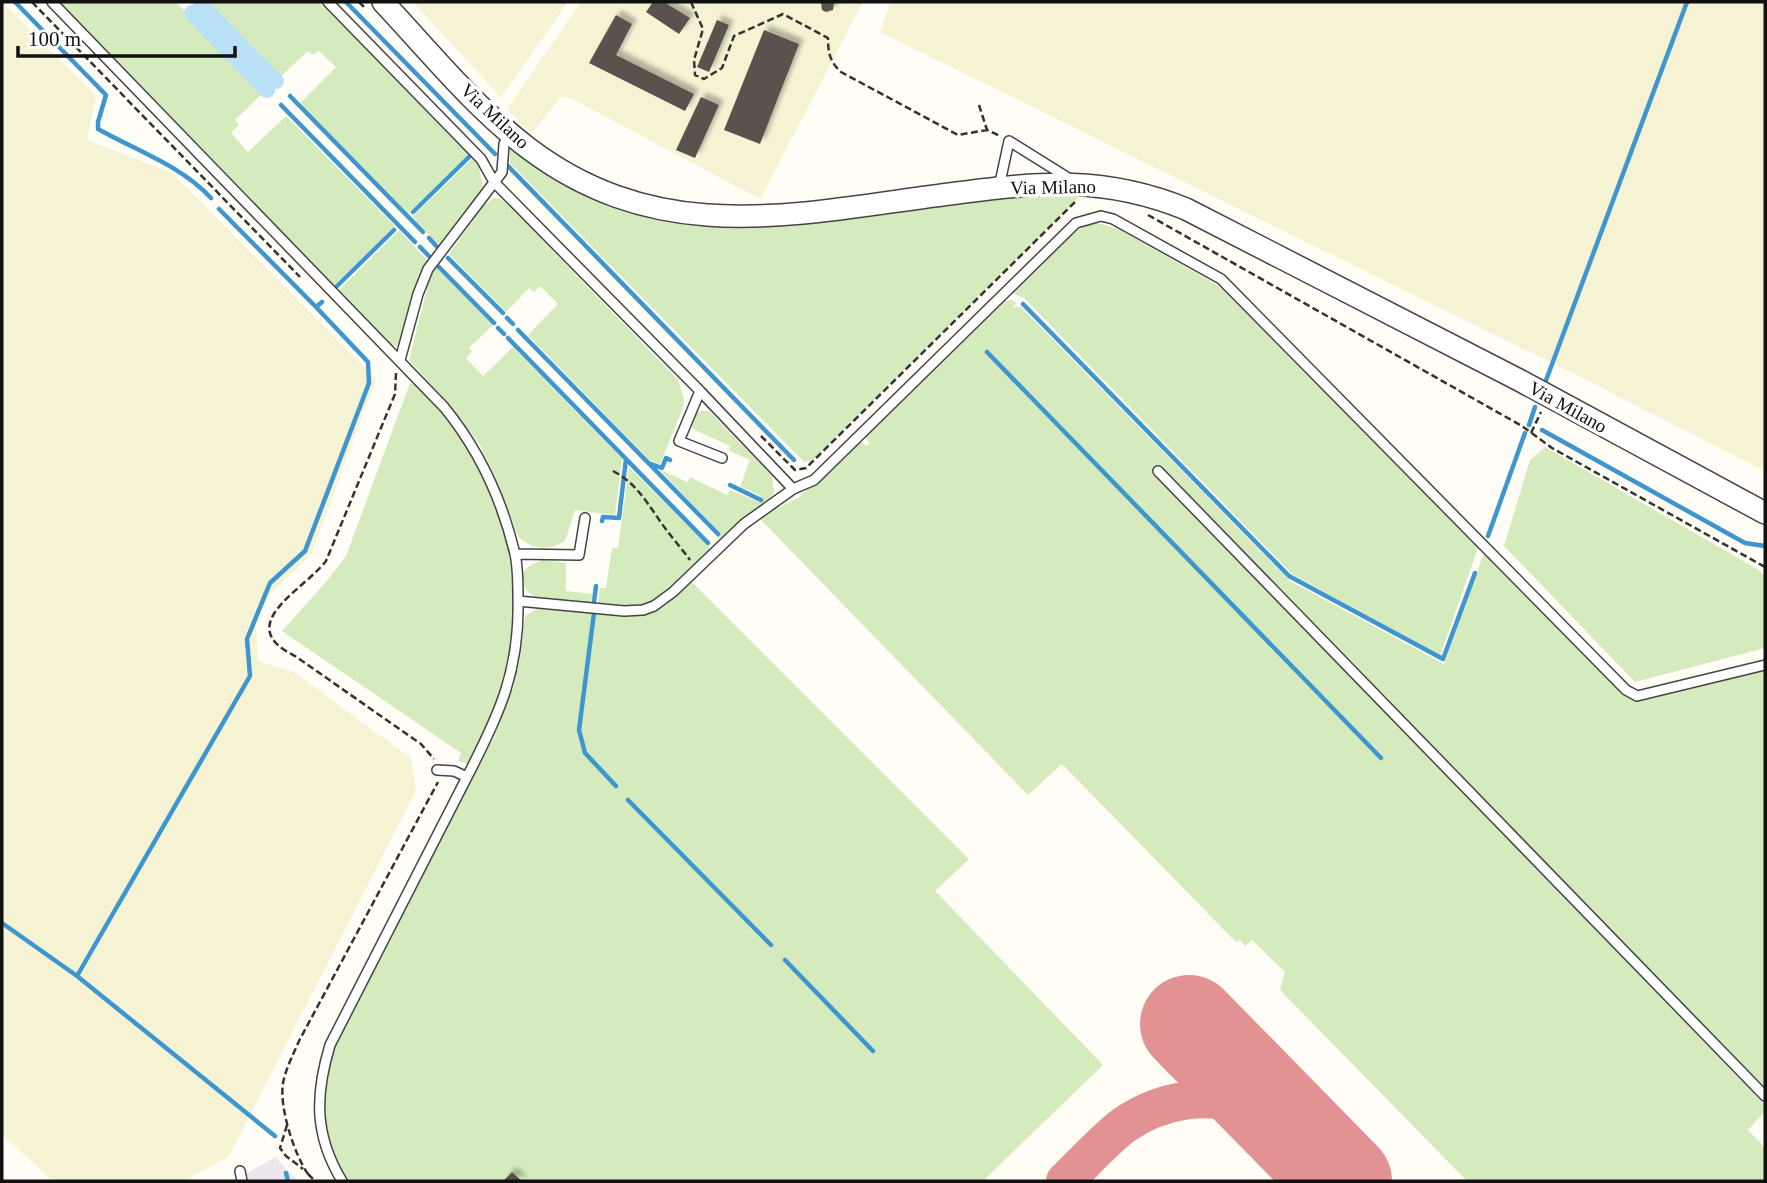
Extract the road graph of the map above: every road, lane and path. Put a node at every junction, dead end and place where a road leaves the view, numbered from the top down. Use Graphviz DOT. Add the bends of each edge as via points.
graph roads {
  1 [pos="32,2"];
  2 [pos="52,2"];
  3 [pos="328,2"];
  4 [pos="383,2"];
  5 [pos="691,2"];
  6 [pos="979,105"];
  7 [pos="987,130"];
  8 [pos="510,133"];
  9 [pos="1009,141"];
  10 [pos="494,183"];
  11 [pos="999,188"];
  12 [pos="1078,192"];
  13 [pos="1141,211"];
  14 [pos="305,282"];
  15 [pos="400,360"];
  16 [pos="388,368"];
  17 [pos="394,376"];
  18 [pos="699,391"];
  19 [pos="1549,397"];
  20 [pos="756,432"];
  21 [pos="1531,433"];
  22 [pos="722,458"];
  23 [pos="613,471"];
  24 [pos="1158,471"];
  25 [pos="793,489"];
  26 [pos="1765,513"];
  27 [pos="585,517"];
  28 [pos="515,554"];
  29 [pos="1765,566"];
  30 [pos="697,569"];
  31 [pos="518,601"];
  32 [pos="1765,665"];
  33 [pos="437,770"];
  34 [pos="467,777"];
  35 [pos="1765,1096"];
  36 [pos="288,1125"];
  37 [pos="308,1174"];
  38 [pos="315,1181"];
  39 [pos="342,1181"];
  1 -- 14 [label="path"];
  2 -- 15 [label="lane"];
  3 -- 10 [label="lane" via="481,159"];
  4 -- 8 [label="street, Via Milano"];
  5 -- 7 [label="path" via="703,29 694,60 695,75 704,79 722,68 734,36 783,14 828,38 828,52 841,72 958,135"];
  6 -- 7 [label="path"];
  7 -- 9 [label="path"];
  8 -- 10 [label="lane" via="504,144 502,172"];
  8 -- 11 [label="street, Via Milano" via="551,163 600,189 692,215 761,216"];
  9 -- 11 [label="lane"];
  9 -- 12 [label="lane"];
  10 -- 15 [label="lane" via="428,269"];
  10 -- 18 [label="lane"];
  11 -- 12 [label="street, Via Milano"];
  12 -- 19 [label="street, Via Milano" via="1127,190 1185,209"];
  12 -- 20 [label="path" via="806,468 794,470"];
  13 -- 21 [label="path"];
  15 -- 17 [label="path"];
  15 -- 28 [label="lane" via="474,446 506,517"];
  16 -- 17 [label="path"];
  17 -- 33 [label="path" via="395,394 326,561 272,613 269,631 278,648 421,744 437,763"];
  18 -- 22 [label="lane" via="678,441"];
  18 -- 25 [label="lane"];
  19 -- 21 [label="path"];
  19 -- 26 [label="street, Via Milano"];
  21 -- 29 [label="path"];
  23 -- 30 [label="path" via="644,496"];
  24 -- 35 [label="lane"];
  25 -- 30 [label="lane" via="744,524"];
  25 -- 32 [label="lane" via="814,480 1076,223 1101,216 1221,279 1626,690 1637,696"];
  27 -- 28 [label="lane" via="579,555"];
  28 -- 31 [label="lane"];
  30 -- 31 [label="lane" via="673,592 643,610"];
  31 -- 34 [label="lane" via="516,643 506,692"];
  33 -- 34 [label="lane"];
  33 -- 36 [label="path" via="438,781 288,1067 283,1086"];
  34 -- 39 [label="lane" via="330,1045 321,1073 318,1111 326,1151"];
  36 -- 37 [label="path"];
  36 -- 37 [label="path" via="280,1148"];
  37 -- 38 [label="path"];
}
